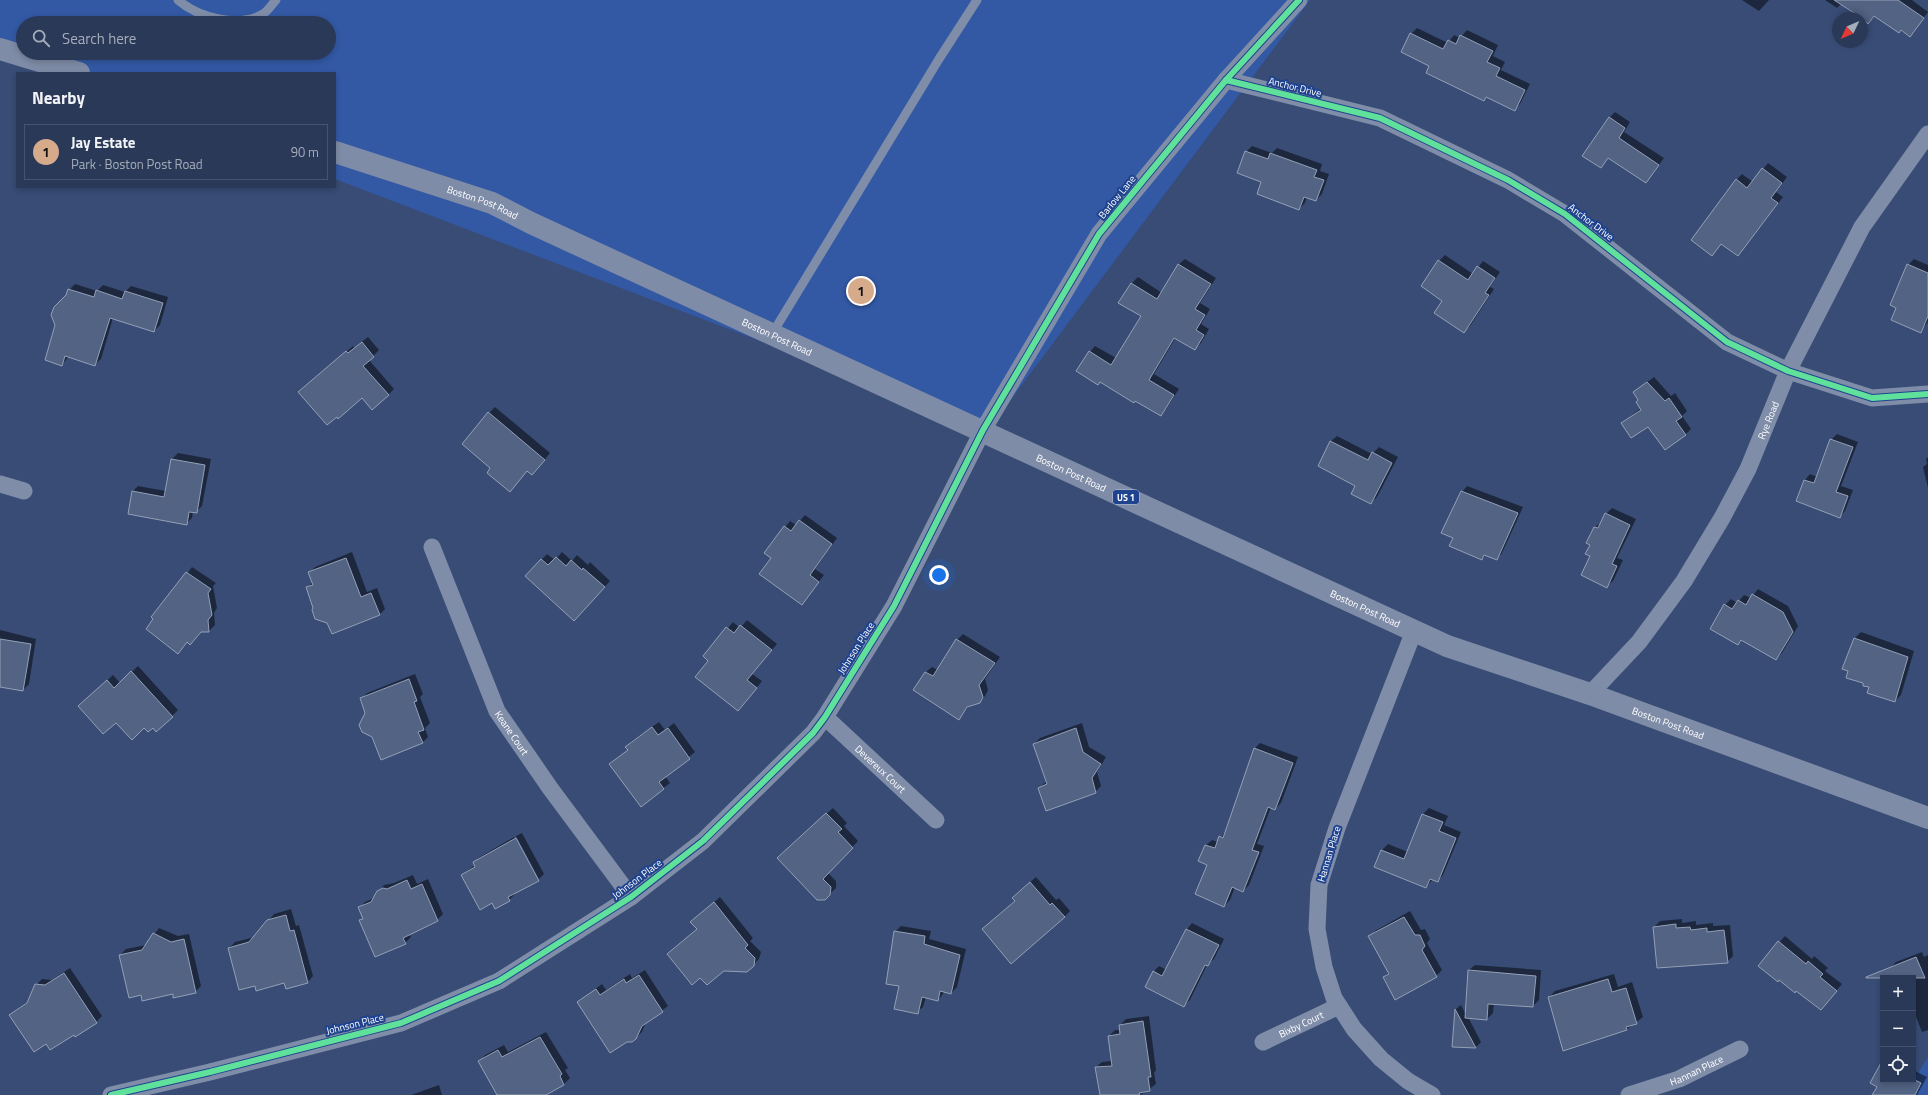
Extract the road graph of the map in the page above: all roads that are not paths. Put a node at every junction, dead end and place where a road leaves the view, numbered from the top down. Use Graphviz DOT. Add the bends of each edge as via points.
graph roads {
  1 [pos="178,0"];
  2 [pos="276,0"];
  3 [pos="977,0"];
  4 [pos="1299,0"];
  5 [pos="210,16"];
  6 [pos="256,16"];
  7 [pos="0,49"];
  8 [pos="16,54"];
  9 [pos="36,60"];
  10 [pos="76,72"];
  11 [pos="1226,80"];
  12 [pos="1928,134"];
  13 [pos="336,152"];
  14 [pos="772,334"];
  15 [pos="1788,371"];
  16 [pos="1928,394"];
  17 [pos="983,430"];
  18 [pos="0,484"];
  19 [pos="24,491"];
  20 [pos="432,547"];
  21 [pos="1414,631"];
  22 [pos="1590,694"];
  23 [pos="825,716"];
  24 [pos="1928,818"];
  25 [pos="936,820"];
  26 [pos="631,898"];
  27 [pos="1339,1006"];
  28 [pos="1263,1042"];
  29 [pos="1740,1049"];
  30 [pos="111,1095"];
  31 [pos="1432,1095"];
  32 [pos="1629,1095"];
  1 -- 5 [label="lane" via="189,9"];
  2 -- 6 [label="lane" via="264,13"];
  3 -- 14 [label="lane"];
  4 -- 11 [label="street, Barlow Lane"];
  7 -- 8 [label="main road"];
  9 -- 10 [label="main road"];
  11 -- 15 [label="street, Anchor Drive" via="1380,118 1508,180 1565,214 1727,342"];
  11 -- 17 [label="street, Barlow Lane" via="1099,234"];
  12 -- 15 [label="street, Rye Road" via="1862,227"];
  13 -- 14 [label="main road, Boston Post Road / US 1" via="492,203"];
  14 -- 17 [label="main road, Boston Post Road / US 1"];
  15 -- 16 [label="street, Anchor Drive" via="1872,398"];
  15 -- 22 [label="street, Rye Road" via="1748,469 1688,575 1639,642"];
  17 -- 21 [label="main road, Boston Post Road / US 1"];
  17 -- 23 [label="street, Johnson Place" via="894,606"];
  18 -- 19 [label="street"];
  20 -- 26 [label="street, Keane Court" via="497,711"];
  21 -- 22 [label="main road, Boston Post Road / US 1" via="1448,646"];
  21 -- 27 [label="street, Hannan Place" via="1336,828 1319,885 1317,928 1324,967"];
  22 -- 24 [label="main road, Boston Post Road / US 1"];
  23 -- 25 [label="street, Devereux Court"];
  23 -- 26 [label="street, Johnson Place" via="813,733 703,841"];
  26 -- 30 [label="street, Johnson Place" via="499,981 401,1023"];
  27 -- 28 [label="street, Bixby Court"];
  27 -- 31 [label="street, Hannan Place" via="1354,1029 1381,1059 1408,1081"];
  29 -- 32 [label="street, Hannan Place" via="1679,1079"];
}
